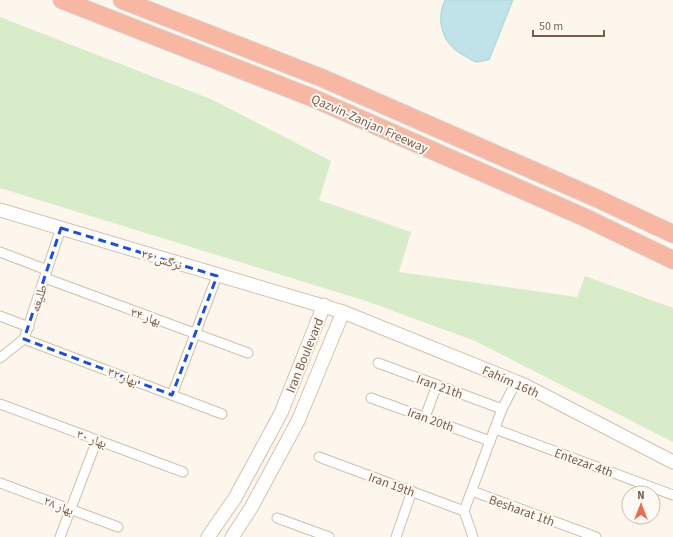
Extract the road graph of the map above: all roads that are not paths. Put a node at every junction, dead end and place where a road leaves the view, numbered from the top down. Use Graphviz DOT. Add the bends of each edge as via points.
graph roads {
  1 [pos="62,0"];
  2 [pos="122,0"];
  3 [pos="0,210"];
  4 [pos="61,228"];
  5 [pos="673,234"];
  6 [pos="0,252"];
  7 [pos="673,260"];
  8 [pos="46,274"];
  9 [pos="217,276"];
  10 [pos="324,305"];
  11 [pos="343,312"];
  12 [pos="0,316"];
  13 [pos="29,327"];
  14 [pos="196,333"];
  15 [pos="24,339"];
  16 [pos="248,353"];
  17 [pos="0,358"];
  18 [pos="378,363"];
  19 [pos="516,382"];
  20 [pos="437,385"];
  21 [pos="172,395"];
  22 [pos="371,398"];
  23 [pos="0,404"];
  24 [pos="502,409"];
  25 [pos="222,414"];
  26 [pos="425,417"];
  27 [pos="495,429"];
  28 [pos="97,440"];
  29 [pos="490,441"];
  30 [pos="320,457"];
  31 [pos="673,462"];
  32 [pos="183,472"];
  33 [pos="0,483"];
  34 [pos="412,491"];
  35 [pos="472,491"];
  36 [pos="673,495"];
  37 [pos="71,510"];
  38 [pos="464,511"];
  39 [pos="277,518"];
  40 [pos="118,527"];
  41 [pos="60,537"];
  42 [pos="208,537"];
  43 [pos="232,537"];
  44 [pos="329,537"];
  45 [pos="396,537"];
  46 [pos="473,537"];
  47 [pos="596,537"];
  1 -- 7 [label="highway, Qazvin-Zanjan Freeway" via="313,98 586,218"];
  2 -- 5 [label="highway, Qazvin-Zanjan Freeway" via="329,81"];
  3 -- 4 [label="street, نرگس ۳۶"];
  4 -- 8 [label="street, طلیعه"];
  4 -- 9 [label="street, نرگس ۳۶"];
  6 -- 8 [label="street, بهار ۳۴"];
  8 -- 13 [label="street, طلیعه"];
  8 -- 14 [label="street, بهار ۳۴"];
  9 -- 10 [label="street, نرگس ۳۶"];
  9 -- 14 [label="street"];
  10 -- 11 [label="street, Iran Boulevard"];
  10 -- 42 [label="street, Iran Boulevard" via="281,413 235,498"];
  11 -- 19 [label="street, Fahim 16th"];
  11 -- 43 [label="street, Iran Boulevard" via="298,421 251,508"];
  12 -- 13 [label="street"];
  13 -- 15 [label="street, طلیعه"];
  14 -- 16 [label="street, بهار ۳۴"];
  14 -- 21 [label="street"];
  15 -- 17 [label="street, طلیعه"];
  15 -- 21 [label="street, بهار ۳۲"];
  18 -- 20 [label="street, Iran 21th"];
  19 -- 24 [label="street"];
  19 -- 31 [label="street, Fahim 16th"];
  20 -- 24 [label="street, Iran 21th"];
  20 -- 26 [label="street"];
  21 -- 25 [label="street, بهار ۳۲"];
  22 -- 26 [label="street, Iran 20th"];
  23 -- 28 [label="street, بهار ۳۰"];
  24 -- 27 [label="street"];
  26 -- 29 [label="street, Iran 20th"];
  27 -- 29 [label="street"];
  27 -- 36 [label="street, Entezar 4th"];
  28 -- 32 [label="street, بهار ۳۰"];
  28 -- 37 [label="street"];
  29 -- 35 [label="street"];
  30 -- 34 [label="street, Iran 19th"];
  33 -- 37 [label="street, بهار ۲۸"];
  34 -- 38 [label="street, Iran 19th"];
  34 -- 45 [label="street"];
  35 -- 38 [label="street"];
  35 -- 47 [label="street, Besharat 1th"];
  37 -- 40 [label="street, بهار ۲۸"];
  37 -- 41 [label="street"];
  38 -- 46 [label="street"];
  39 -- 44 [label="street"];
}
